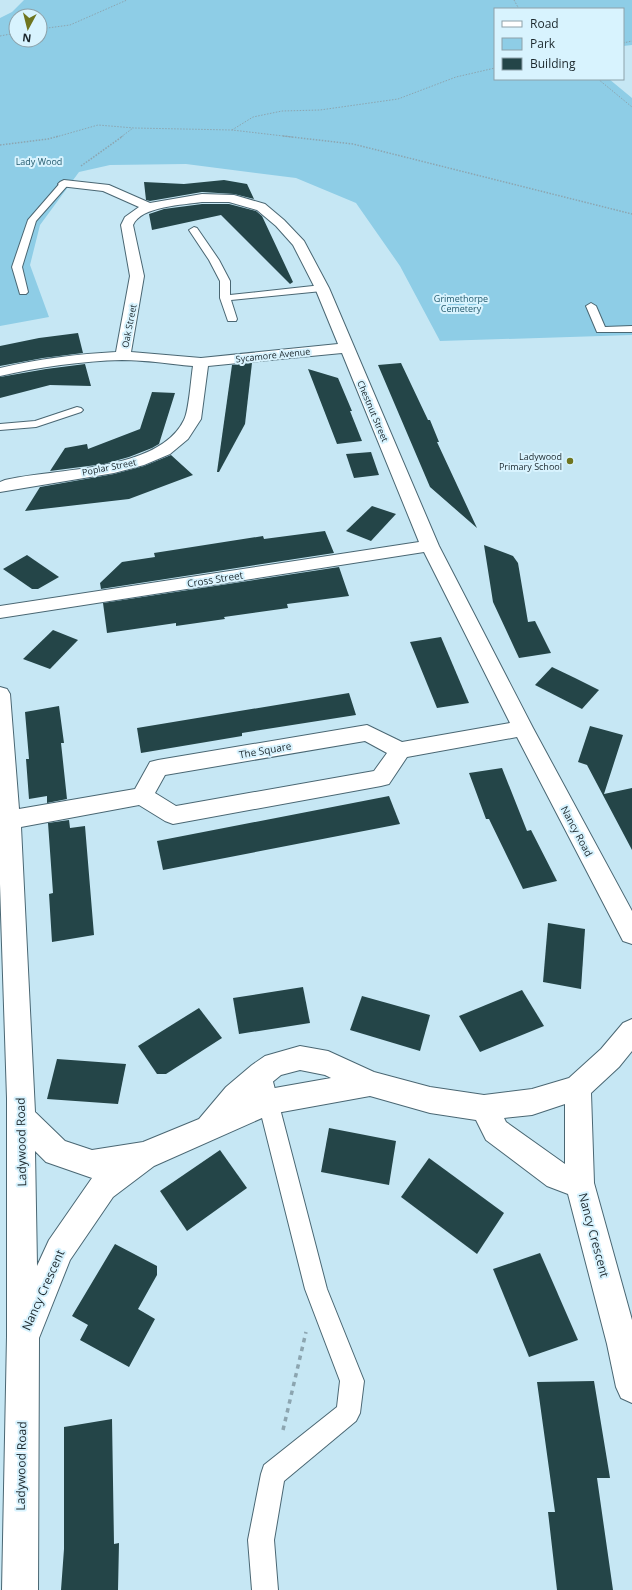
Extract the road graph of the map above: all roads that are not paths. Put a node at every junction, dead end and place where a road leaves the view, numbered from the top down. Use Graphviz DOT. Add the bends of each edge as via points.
graph roads {
  1 [pos="64,184"];
  2 [pos="148,208"];
  3 [pos="194,230"];
  4 [pos="322,288"];
  5 [pos="23,292"];
  6 [pos="225,298"];
  7 [pos="592,306"];
  8 [pos="232,319"];
  9 [pos="632,329"];
  10 [pos="346,348"];
  11 [pos="123,356"];
  12 [pos="201,362"];
  13 [pos="0,372"];
  14 [pos="77,410"];
  15 [pos="0,427"];
  16 [pos="0,487"];
  17 [pos="430,546"];
  18 [pos="0,612"];
  19 [pos="0,694"];
  20 [pos="523,728"];
  21 [pos="400,750"];
  22 [pos="142,796"];
  23 [pos="9,820"];
  24 [pos="632,934"];
  25 [pos="632,1030"];
  26 [pos="261,1074"];
  27 [pos="370,1083"];
  28 [pos="577,1088"];
  29 [pos="269,1102"];
  30 [pos="484,1108"];
  31 [pos="20,1116"];
  32 [pos="208,1129"];
  33 [pos="144,1156"];
  34 [pos="580,1183"];
  35 [pos="23,1336"];
  36 [pos="632,1387"];
  37 [pos="20,1590"];
  38 [pos="265,1590"];
  1 -- 2 [label="street" via="105,188"];
  1 -- 5 [label="lane" via="32,220 18,267"];
  2 -- 4 [label="street, Chestnut Street" via="216,197 235,199 261,207 280,223 298,244"];
  2 -- 11 [label="street, Oak Street" via="136,214 127,225 137,276"];
  3 -- 6 [label="lane" via="225,281"];
  4 -- 6 [label="lane"];
  4 -- 10 [label="street, Chestnut Street"];
  6 -- 8 [label="lane"];
  7 -- 9 [label="lane" via="601,330"];
  10 -- 12 [label="street, Sycamore Avenue"];
  10 -- 17 [label="street, Chestnut Street"];
  11 -- 12 [label="street, Sycamore Avenue"];
  11 -- 13 [label="street, Oak Street" via="57,361"];
  12 -- 16 [label="street, Poplar Street" via="193,419 182,436 164,451 138,462 114,468"];
  14 -- 15 [label="lane" via="36,424"];
  17 -- 18 [label="street, Cross Street"];
  17 -- 20 [label="street, Chestnut Street"];
  19 -- 23 [label="street, Ladywood Road"];
  20 -- 21 [label="street"];
  20 -- 24 [label="street, Nancy Road"];
  21 -- 22 [label="street, The Square" via="367,733 158,768"];
  21 -- 22 [label="street" via="381,778 365,781 173,815"];
  22 -- 23 [label="street"];
  23 -- 31 [label="street, Ladywood Road"];
  25 -- 28 [label="street" via="610,1058"];
  26 -- 27 [label="street, Nancy Crescent" via="274,1065 300,1058 328,1063"];
  26 -- 29 [label="lane"];
  26 -- 32 [label="street, Nancy Crescent" via="236,1096"];
  27 -- 29 [label="street, Nancy Crescent"];
  27 -- 30 [label="street, Nancy Crescent" via="430,1100"];
  28 -- 30 [label="street, Nancy Crescent" via="532,1102"];
  28 -- 34 [label="street"];
  29 -- 32 [label="street, Nancy Crescent"];
  29 -- 38 [label="lane" via="316,1289 352,1381 348,1412 273,1474 261,1540"];
  30 -- 34 [label="street, Nancy Crescent" via="496,1131 557,1176"];
  31 -- 33 [label="street, Nancy Crescent" via="56,1152 92,1164"];
  31 -- 35 [label="street, Ladywood Road"];
  32 -- 33 [label="street, Nancy Crescent"];
  33 -- 35 [label="street, Nancy Crescent" via="104,1187 59,1250"];
  34 -- 36 [label="street, Nancy Crescent"];
  35 -- 37 [label="street, Ladywood Road"];
}
